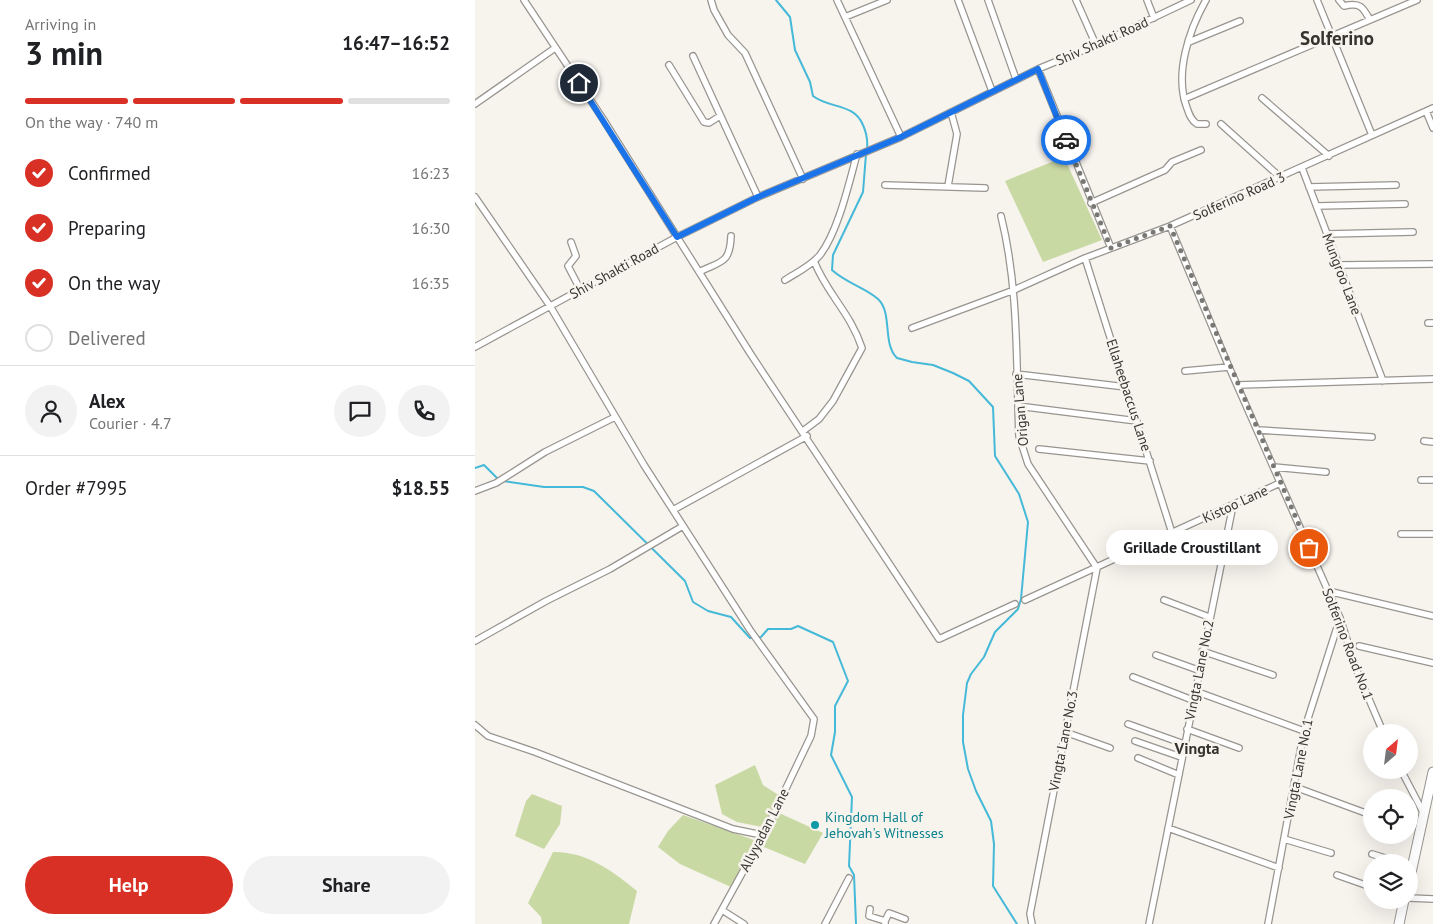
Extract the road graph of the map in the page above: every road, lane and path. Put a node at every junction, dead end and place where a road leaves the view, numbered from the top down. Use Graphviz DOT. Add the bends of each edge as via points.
graph roads {
  1 [pos="524,0"];
  2 [pos="711,0"];
  3 [pos="837,0"];
  4 [pos="887,0"];
  5 [pos="958,0"];
  6 [pos="988,0"];
  7 [pos="1076,0"];
  8 [pos="1147,0"];
  9 [pos="1191,0"];
  10 [pos="1207,0"];
  11 [pos="1317,0"];
  12 [pos="1339,0"];
  13 [pos="1417,0"];
  14 [pos="845,17"];
  15 [pos="1154,18"];
  16 [pos="1370,20"];
  17 [pos="1240,21"];
  18 [pos="1331,36"];
  19 [pos="1189,42"];
  20 [pos="1096,45"];
  21 [pos="555,48"];
  22 [pos="693,56"];
  23 [pos="669,65"];
  24 [pos="1038,69"];
  25 [pos="1016,79"];
  26 [pos="992,92"];
  27 [pos="1262,98"];
  28 [pos="1184,99"];
  29 [pos="475,104"];
  30 [pos="1433,108"];
  31 [pos="1426,111"];
  32 [pos="951,112"];
  33 [pos="720,116"];
  34 [pos="1206,124"];
  35 [pos="1221,124"];
  36 [pos="1433,128"];
  37 [pos="1372,135"];
  38 [pos="901,137"];
  39 [pos="1201,150"];
  40 [pos="860,153"];
  41 [pos="1329,156"];
  42 [pos="1302,168"];
  43 [pos="1281,177"];
  44 [pos="803,179"];
  45 [pos="885,185"];
  46 [pos="948,186"];
  47 [pos="1396,186"];
  48 [pos="1309,187"];
  49 [pos="985,188"];
  50 [pos="475,197"];
  51 [pos="758,197"];
  52 [pos="1091,203"];
  53 [pos="1405,204"];
  54 [pos="1317,206"];
  55 [pos="1001,216"];
  56 [pos="1170,226"];
  57 [pos="1413,232"];
  58 [pos="1327,234"];
  59 [pos="731,236"];
  60 [pos="677,237"];
  61 [pos="571,242"];
  62 [pos="1111,248"];
  63 [pos="1085,258"];
  64 [pos="814,261"];
  65 [pos="1339,264"];
  66 [pos="1433,264"];
  67 [pos="699,272"];
  68 [pos="785,280"];
  69 [pos="580,289"];
  70 [pos="1015,290"];
  71 [pos="550,306"];
  72 [pos="912,328"];
  73 [pos="475,347"];
  74 [pos="1229,367"];
  75 [pos="1185,371"];
  76 [pos="1016,374"];
  77 [pos="1433,379"];
  78 [pos="1383,381"];
  79 [pos="1238,385"];
  80 [pos="1126,387"];
  81 [pos="1018,406"];
  82 [pos="615,417"];
  83 [pos="1137,421"];
  84 [pos="1258,430"];
  85 [pos="805,433"];
  86 [pos="1372,437"];
  87 [pos="1423,441"];
  88 [pos="1433,442"];
  89 [pos="1039,449"];
  90 [pos="1150,461"];
  91 [pos="1274,467"];
  92 [pos="1326,472"];
  93 [pos="1421,480"];
  94 [pos="1433,480"];
  95 [pos="1281,483"];
  96 [pos="475,491"];
  97 [pos="1233,505"];
  98 [pos="673,510"];
  99 [pos="683,526"];
  100 [pos="1173,532"];
  101 [pos="1401,534"];
  102 [pos="1433,534"];
  103 [pos="1097,568"];
  104 [pos="1328,591"];
  105 [pos="1025,600"];
  106 [pos="1163,600"];
  107 [pos="1015,604"];
  108 [pos="1433,616"];
  109 [pos="1209,617"];
  110 [pos="1340,618"];
  111 [pos="475,642"];
  112 [pos="1359,646"];
  113 [pos="1202,651"];
  114 [pos="1156,656"];
  115 [pos="1433,663"];
  116 [pos="1198,670"];
  117 [pos="1273,675"];
  118 [pos="1133,677"];
  119 [pos="1195,692"];
  120 [pos="1195,701"];
  121 [pos="1128,724"];
  122 [pos="1380,724"];
  123 [pos="475,725"];
  124 [pos="1187,729"];
  125 [pos="1304,731"];
  126 [pos="475,732"];
  127 [pos="1065,732"];
  128 [pos="488,736"];
  129 [pos="1135,741"];
  130 [pos="1183,744"];
  131 [pos="1109,748"];
  132 [pos="1239,748"];
  133 [pos="1181,757"];
  134 [pos="1138,758"];
  135 [pos="1433,772"];
  136 [pos="1179,775"];
  137 [pos="1406,779"];
  138 [pos="1295,787"];
  139 [pos="1363,812"];
  140 [pos="1423,812"];
  141 [pos="1168,828"];
  142 [pos="763,835"];
  143 [pos="1285,839"];
  144 [pos="1331,853"];
  145 [pos="1414,854"];
  146 [pos="1279,868"];
  147 [pos="1337,876"];
  148 [pos="849,878"];
  149 [pos="1363,884"];
  150 [pos="1418,898"];
  151 [pos="1433,899"];
  152 [pos="870,909"];
  153 [pos="1402,909"];
  154 [pos="722,910"];
  155 [pos="905,919"];
  156 [pos="885,923"];
  157 [pos="715,924"];
  158 [pos="744,924"];
  159 [pos="825,924"];
  160 [pos="1032,924"];
  161 [pos="1149,924"];
  162 [pos="1268,924"];
  163 [pos="1399,924"];
  1 -- 21 [label="street"];
  2 -- 44 [label="street" via="713,10 728,35 745,53"];
  3 -- 14 [label="street"];
  4 -- 14 [label="street"];
  5 -- 26 [label="street"];
  6 -- 25 [label="street"];
  7 -- 20 [label="street"];
  8 -- 15 [label="street"];
  9 -- 15 [label="street, Shiv Shakti Road"];
  10 -- 19 [label="street" via="1196,19"];
  11 -- 18 [label="street"];
  12 -- 16 [label="street" via="1344,6 1355,3 1362,6"];
  13 -- 16 [label="street"];
  14 -- 38 [label="street"];
  15 -- 20 [label="street, Shiv Shakti Road"];
  16 -- 18 [label="street"];
  17 -- 19 [label="street"];
  18 -- 28 [label="street"];
  18 -- 37 [label="street"];
  19 -- 28 [label="street" via="1181,86"];
  20 -- 24 [label="street, Shiv Shakti Road"];
  21 -- 29 [label="street"];
  21 -- 60 [label="street"];
  22 -- 33 [label="street"];
  23 -- 33 [label="street" via="704,122 709,123"];
  24 -- 25 [label="street, Shiv Shakti Road"];
  24 -- 52 [label="street"];
  25 -- 26 [label="street, Shiv Shakti Road"];
  26 -- 32 [label="street, Shiv Shakti Road"];
  27 -- 41 [label="street"];
  28 -- 34 [label="street" via="1194,122"];
  30 -- 31 [label="street, Solferino Road 3"];
  31 -- 36 [label="street"];
  31 -- 37 [label="street, Solferino Road 3"];
  32 -- 38 [label="street, Shiv Shakti Road"];
  32 -- 46 [label="street" via="957,134"];
  33 -- 51 [label="street"];
  35 -- 43 [label="street"];
  37 -- 41 [label="street, Solferino Road 3"];
  38 -- 40 [label="street, Shiv Shakti Road"];
  39 -- 52 [label="street"];
  40 -- 44 [label="street, Shiv Shakti Road"];
  40 -- 64 [label="street" via="825,248"];
  41 -- 42 [label="street, Solferino Road 3"];
  42 -- 43 [label="street, Solferino Road 3"];
  42 -- 48 [label="street, Mungroo Lane"];
  43 -- 56 [label="street, Solferino Road 3"];
  44 -- 51 [label="street, Shiv Shakti Road"];
  45 -- 46 [label="street"];
  46 -- 49 [label="street"];
  47 -- 48 [label="street"];
  48 -- 54 [label="street, Mungroo Lane"];
  50 -- 71 [label="street"];
  51 -- 60 [label="street, Shiv Shakti Road"];
  52 -- 62 [label="street"];
  53 -- 54 [label="street"];
  54 -- 58 [label="street, Mungroo Lane"];
  55 -- 70 [label="street, Origan Lane" via="1010,250"];
  56 -- 62 [label="street, Solferino Road 3"];
  56 -- 74 [label="street, Solferino Road No.1"];
  57 -- 58 [label="street"];
  58 -- 65 [label="street, Mungroo Lane"];
  59 -- 67 [label="street" via="727,258"];
  60 -- 67 [label="street"];
  60 -- 69 [label="street, Shiv Shakti Road"];
  61 -- 69 [label="street" via="576,256 567,266"];
  62 -- 63 [label="street, Solferino Road 3"];
  63 -- 70 [label="street, Solferino Road 3"];
  63 -- 80 [label="street, Ellaheebaccus Lane"];
  64 -- 68 [label="street"];
  64 -- 85 [label="street" via="822,282 849,317 862,348 833,401"];
  65 -- 66 [label="street"];
  65 -- 78 [label="street, Mungroo Lane"];
  67 -- 85 [label="street"];
  69 -- 71 [label="street, Shiv Shakti Road"];
  70 -- 72 [label="street, Solferino Road 3"];
  70 -- 76 [label="street, Origan Lane"];
  71 -- 73 [label="street, Shiv Shakti Road"];
  71 -- 82 [label="street"];
  74 -- 75 [label="street"];
  74 -- 79 [label="street, Solferino Road No.1"];
  76 -- 80 [label="street"];
  76 -- 81 [label="street, Origan Lane"];
  77 -- 78 [label="street"];
  78 -- 79 [label="street"];
  79 -- 84 [label="street, Solferino Road No.1"];
  80 -- 83 [label="street, Ellaheebaccus Lane"];
  81 -- 83 [label="street"];
  81 -- 103 [label="street, Origan Lane" via="1019,436 1028,464"];
  82 -- 96 [label="street" via="545,452 496,483"];
  82 -- 98 [label="street"];
  83 -- 90 [label="street, Ellaheebaccus Lane"];
  84 -- 86 [label="street"];
  84 -- 91 [label="street, Solferino Road No.1"];
  85 -- 98 [label="street"];
  85 -- 107 [label="street" via="939,639"];
  87 -- 88 [label="street"];
  89 -- 90 [label="street"];
  90 -- 100 [label="street, Ellaheebaccus Lane"];
  91 -- 92 [label="street"];
  91 -- 95 [label="street, Solferino Road No.1"];
  93 -- 94 [label="street"];
  95 -- 97 [label="street, Kistoo Lane"];
  95 -- 104 [label="street, Solferino Road No.1"];
  97 -- 100 [label="street, Kistoo Lane"];
  97 -- 109 [label="street, Vingta Lane No.2"];
  98 -- 99 [label="street"];
  99 -- 111 [label="street" via="611,570 546,601"];
  99 -- 142 [label="street, Allyyadan Lane" via="750,630 814,719 811,736"];
  100 -- 103 [label="street, Kistoo Lane"];
  101 -- 102 [label="street"];
  103 -- 105 [label="street, Kistoo Lane"];
  103 -- 127 [label="street, Vingta Lane No.3"];
  104 -- 108 [label="street"];
  104 -- 110 [label="street, Solferino Road No.1"];
  106 -- 109 [label="street"];
  109 -- 113 [label="street, Vingta Lane No.2"];
  110 -- 122 [label="street, Solferino Road No.1" via="1357,671"];
  110 -- 125 [label="street, Vingta Lane No.1"];
  112 -- 115 [label="street"];
  113 -- 116 [label="street, Vingta Lane No.2"];
  113 -- 117 [label="street"];
  114 -- 116 [label="street"];
  116 -- 119 [label="street, Vingta Lane No.2"];
  118 -- 120 [label="street"];
  119 -- 120 [label="street, Vingta Lane No.2"];
  119 -- 125 [label="street"];
  120 -- 124 [label="street, Vingta Lane No.2"];
  121 -- 130 [label="street"];
  123 -- 128 [label="street"];
  124 -- 130 [label="street, Vingta Lane No.2"];
  124 -- 132 [label="street"];
  125 -- 138 [label="street, Vingta Lane No.1"];
  126 -- 128 [label="street"];
  127 -- 131 [label="street"];
  127 -- 160 [label="street, Vingta Lane No.3" via="1030,914"];
  128 -- 142 [label="street" via="733,829"];
  129 -- 133 [label="street"];
  130 -- 133 [label="street, Vingta Lane No.2"];
  133 -- 136 [label="street, Vingta Lane No.2"];
  134 -- 136 [label="street"];
  135 -- 140 [label="main road"];
  136 -- 141 [label="street, Vingta Lane No.2"];
  137 -- 140 [label="street"];
  138 -- 139 [label="street"];
  138 -- 143 [label="street, Vingta Lane No.1"];
  140 -- 145 [label="main road"];
  141 -- 146 [label="street"];
  141 -- 161 [label="street, Vingta Lane No.2"];
  142 -- 154 [label="street, Allyyadan Lane"];
  143 -- 144 [label="street"];
  143 -- 146 [label="street, Vingta Lane No.1"];
  146 -- 162 [label="street, Vingta Lane No.1"];
  147 -- 149 [label="street"];
  148 -- 159 [label="street"];
  150 -- 151 [label="street"];
  152 -- 156 [label="street" via="869,916"];
  153 -- 163 [label="main road"];
  154 -- 157 [label="street, Allyyadan Lane"];
  154 -- 158 [label="street"];
  155 -- 156 [label="street" via="889,913"];
}
